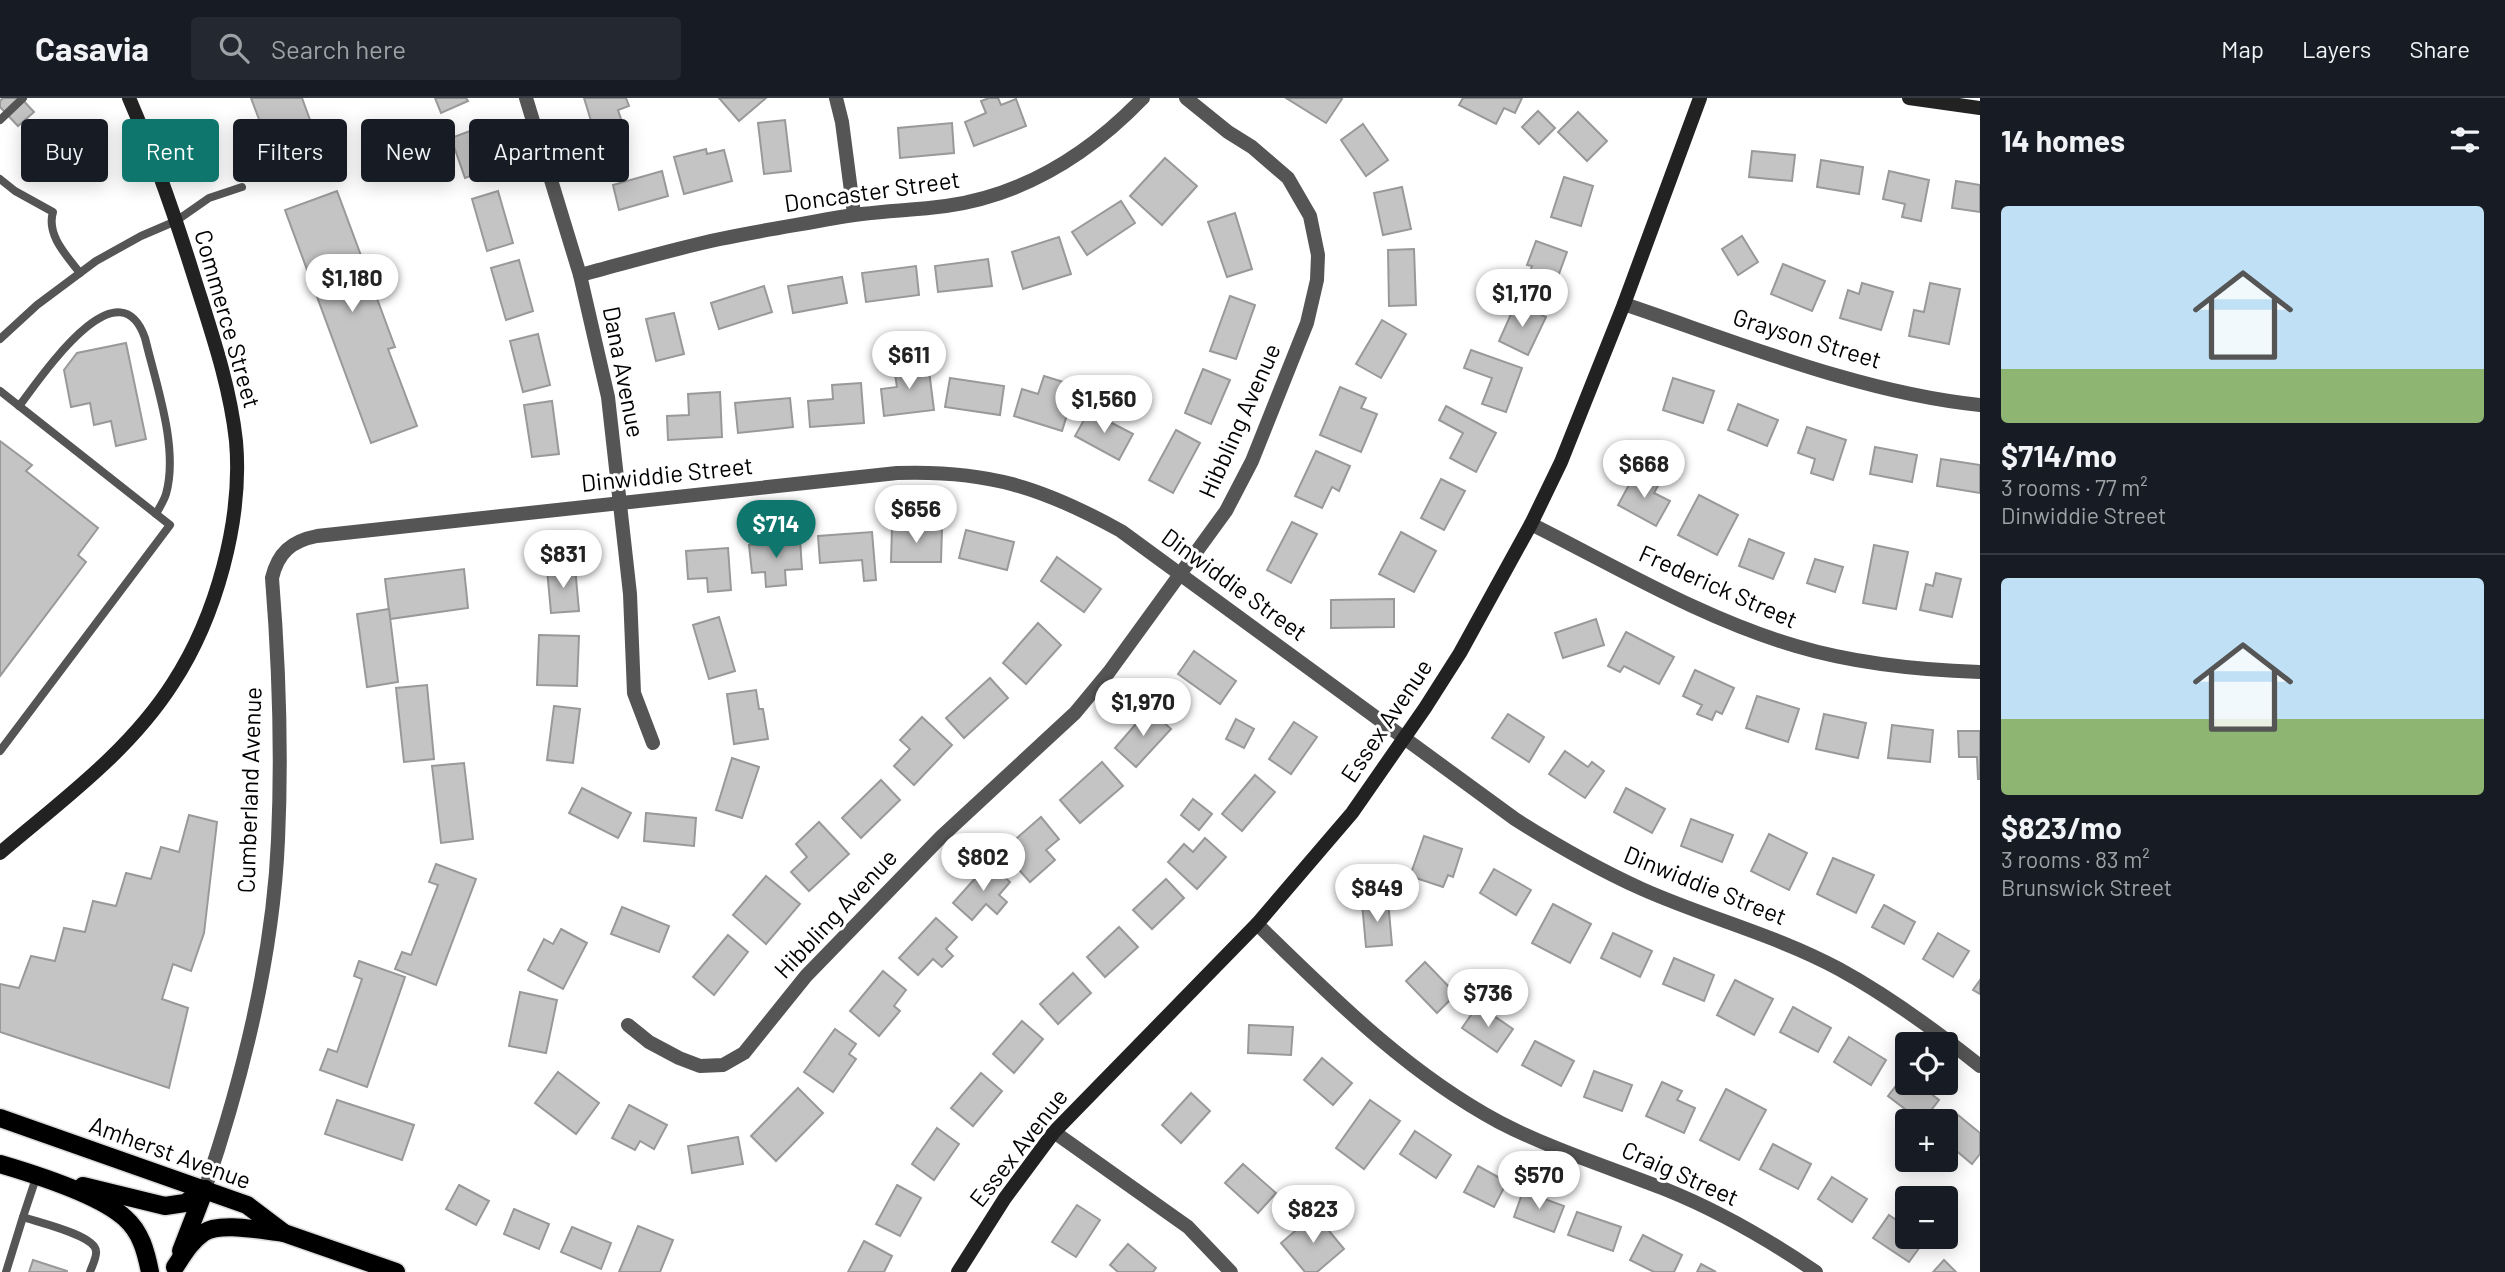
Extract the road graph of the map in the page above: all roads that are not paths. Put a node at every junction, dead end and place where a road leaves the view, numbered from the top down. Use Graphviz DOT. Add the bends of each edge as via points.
graph roads {
  1 [pos="23,98"];
  2 [pos="129,98"];
  3 [pos="526,98"];
  4 [pos="836,98"];
  5 [pos="1143,98"];
  6 [pos="1186,98"];
  7 [pos="1700,98"];
  8 [pos="1909,98"];
  9 [pos="1954,102"];
  10 [pos="1980,108"];
  11 [pos="0,120"];
  12 [pos="0,178"];
  13 [pos="242,187"];
  14 [pos="854,214"];
  15 [pos="176,221"];
  16 [pos="80,273"];
  17 [pos="580,275"];
  18 [pos="1624,304"];
  19 [pos="0,339"];
  20 [pos="0,391"];
  21 [pos="1980,405"];
  22 [pos="19,406"];
  23 [pos="621,503"];
  24 [pos="156,514"];
  25 [pos="1531,524"];
  26 [pos="365,531"];
  27 [pos="1181,574"];
  28 [pos="1980,672"];
  29 [pos="1404,738"];
  30 [pos="653,743"];
  31 [pos="0,751"];
  32 [pos="0,853"];
  33 [pos="1257,924"];
  34 [pos="628,1025"];
  35 [pos="1980,1066"];
  36 [pos="0,1118"];
  37 [pos="1054,1132"];
  38 [pos="0,1164"];
  39 [pos="37,1175"];
  40 [pos="205,1189"];
  41 [pos="23,1217"];
  42 [pos="284,1233"];
  43 [pos="174,1269"];
  44 [pos="6,1272"];
  45 [pos="90,1272"];
  46 [pos="150,1272"];
  47 [pos="396,1272"];
  48 [pos="958,1272"];
  49 [pos="1231,1272"];
  50 [pos="1816,1272"];
  1 -- 11 [label="lane"];
  2 -- 15 [label="street, Commerce Street"];
  3 -- 17 [label="street, Dana Avenue"];
  4 -- 14 [label="street"];
  5 -- 14 [label="street, Doncaster Street" via="1098,141 1030,183 962,204"];
  6 -- 27 [label="street, Hibbling Avenue" via="1287,178 1310,216 1318,255 1307,323 1252,461 1226,511"];
  7 -- 18 [label="street, Essex Avenue"];
  8 -- 9 [label="street"];
  9 -- 10 [label="street"];
  12 -- 16 [label="lane" via="53,212 50,220 57,242"];
  13 -- 15 [label="lane" via="209,198"];
  14 -- 17 [label="street, Doncaster Street" via="718,239"];
  15 -- 16 [label="lane"];
  15 -- 32 [label="street, Commerce Street" via="219,356 236,442 229,543 213,603 173,683 139,728 103,766"];
  16 -- 19 [label="lane"];
  17 -- 23 [label="street, Dana Avenue" via="608,397"];
  18 -- 21 [label="street, Grayson Street" via="1845,377"];
  18 -- 25 [label="street, Essex Avenue"];
  20 -- 22 [label="lane"];
  22 -- 24 [label="lane"];
  22 -- 24 [label="lane" via="52,363 96,319 125,313 140,323 168,439 169,470"];
  23 -- 26 [label="street, Dinwiddie Street"];
  23 -- 27 [label="street, Dinwiddie Street" via="897,473 963,474 1016,484 1074,505 1121,531"];
  23 -- 30 [label="street, Dana Avenue" via="634,693"];
  24 -- 31 [label="lane" via="170,525"];
  25 -- 28 [label="street, Frederick Street" via="1711,613 1796,646 1855,661"];
  25 -- 29 [label="street, Essex Avenue" via="1460,653"];
  26 -- 40 [label="street, Cumberland Avenue" via="302,539 276,564 272,579 278,841 271,905 238,1081"];
  27 -- 29 [label="street, Dinwiddie Street"];
  27 -- 34 [label="street, Hibbling Avenue" via="1075,713 940,837 806,976 744,1053 723,1065 700,1066 649,1042"];
  29 -- 33 [label="street, Essex Avenue" via="1352,813"];
  29 -- 35 [label="street, Dinwiddie Street" via="1515,820 1564,849 1643,890 1769,936 1838,968 1920,1018"];
  33 -- 37 [label="street, Essex Avenue"];
  33 -- 50 [label="street, Craig Street" via="1366,1029 1465,1102 1535,1139 1707,1208"];
  36 -- 40 [label="main road, Amherst Avenue"];
  37 -- 48 [label="street, Essex Avenue"];
  37 -- 49 [label="street" via="1188,1227"];
  38 -- 39 [label="main road"];
  39 -- 40 [label="main road" via="164,1206 185,1203"];
  39 -- 41 [label="lane"];
  39 -- 46 [label="main road" via="126,1219 145,1249"];
  40 -- 42 [label="main road, Amherst Avenue" via="247,1205"];
  40 -- 43 [label="main road, Cumberland Avenue"];
  41 -- 44 [label="lane"];
  41 -- 45 [label="lane" via="93,1243 96,1252"];
  42 -- 43 [label="main road" via="215,1227 197,1238"];
  42 -- 47 [label="main road, Amherst Avenue"];
}
